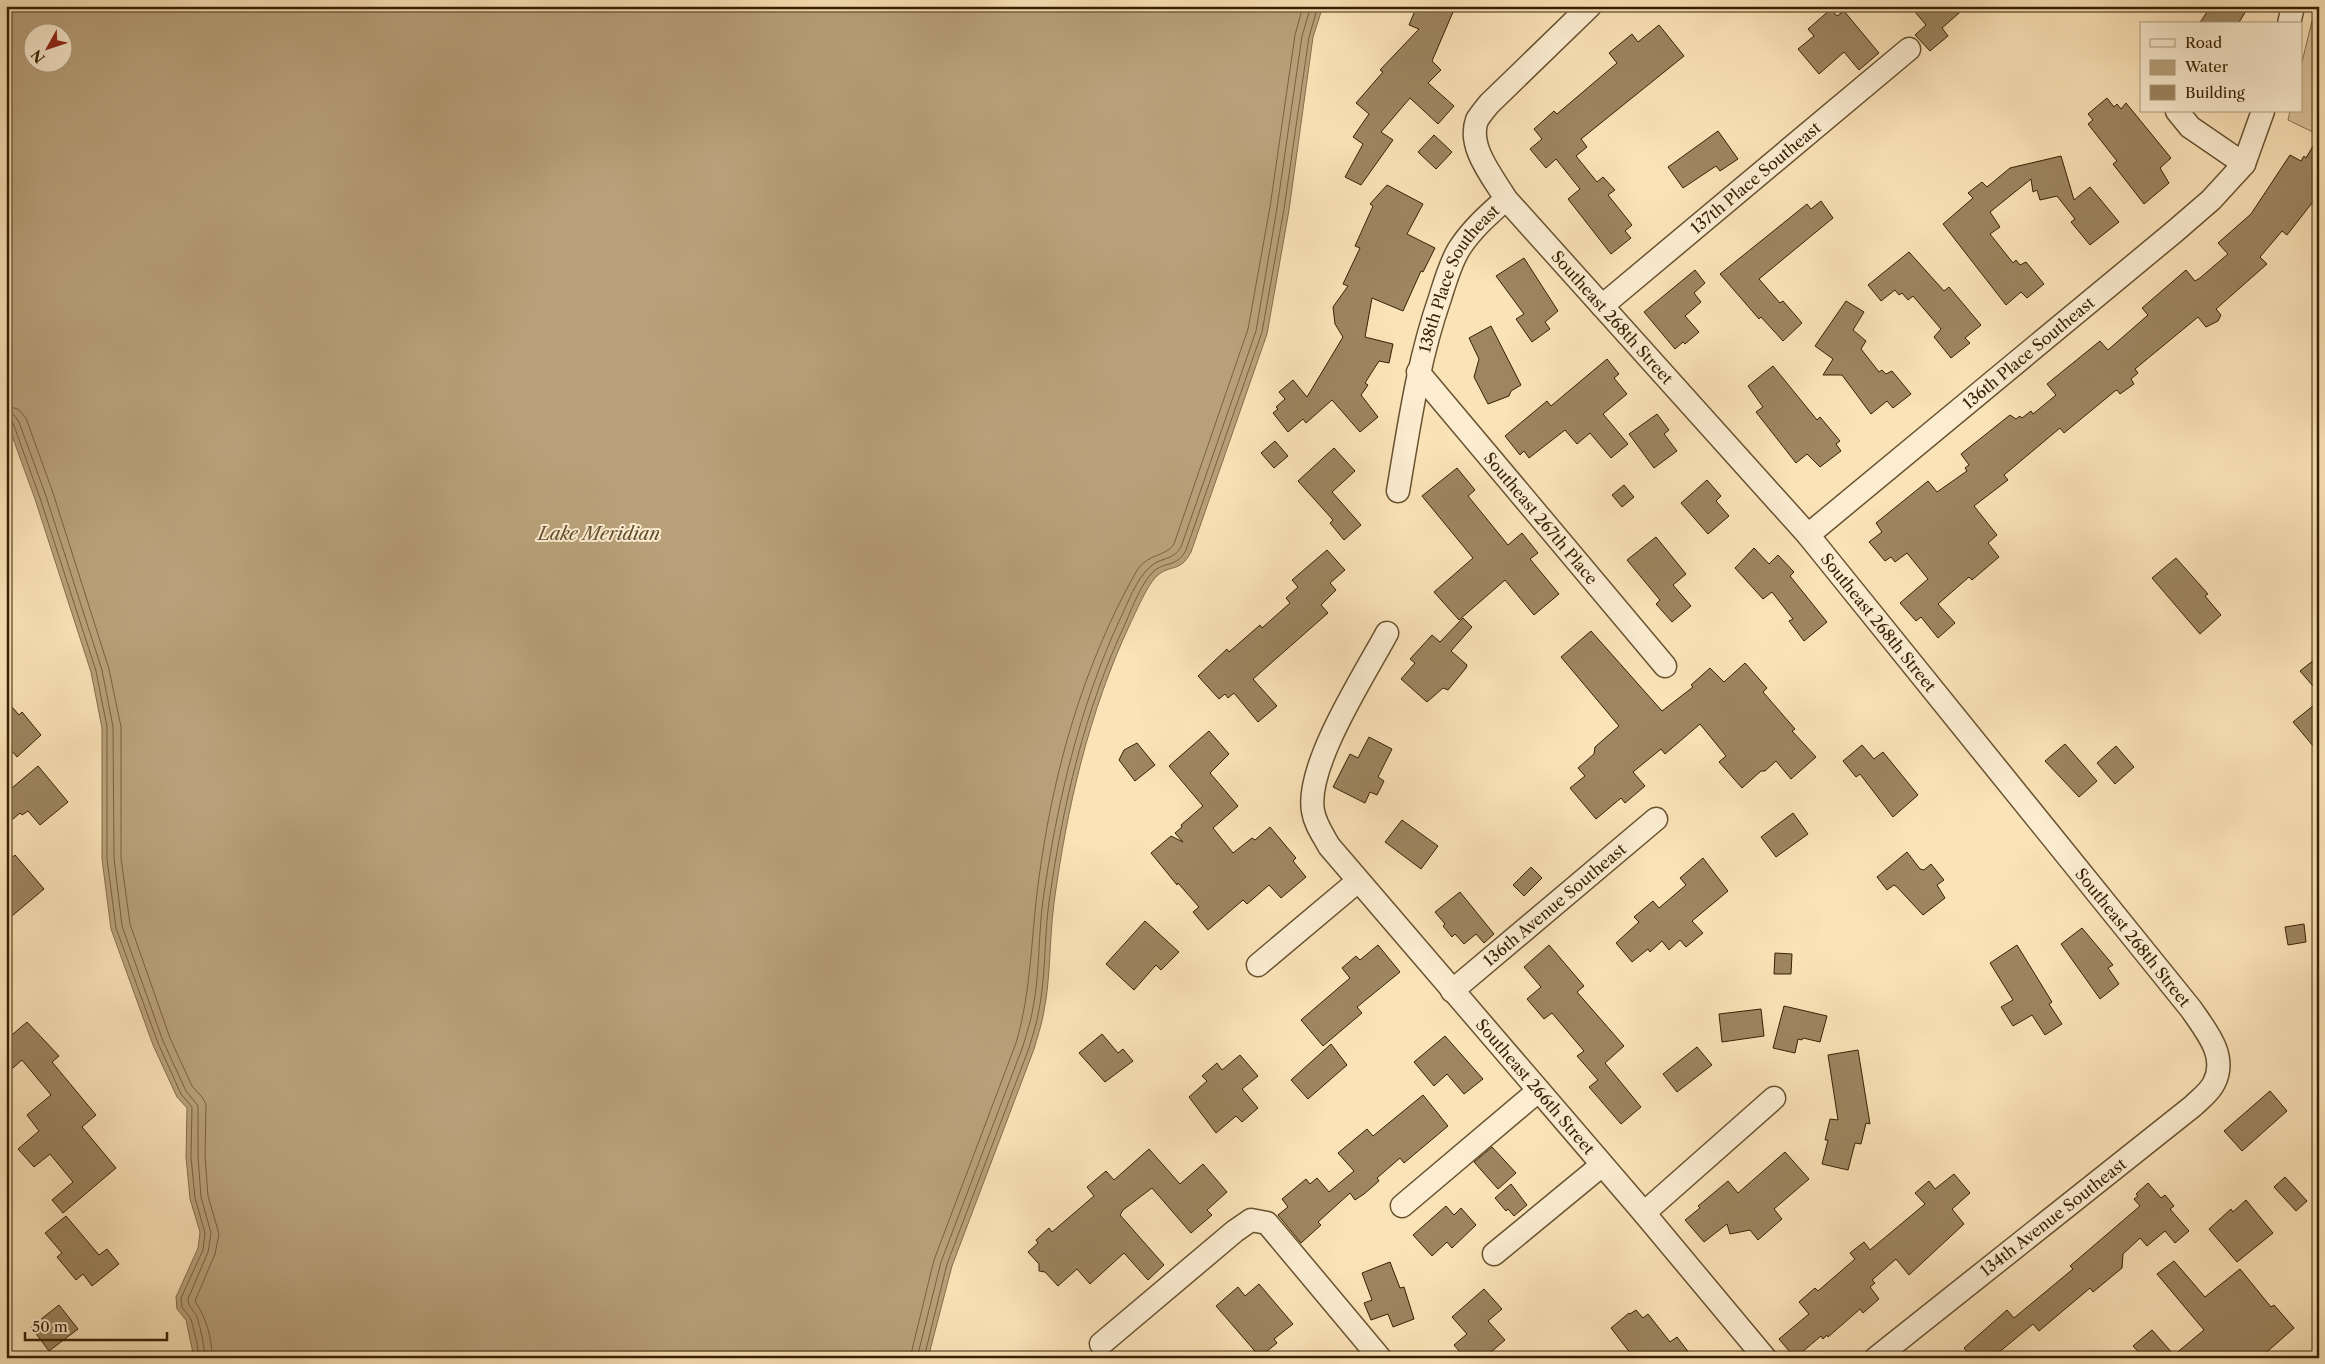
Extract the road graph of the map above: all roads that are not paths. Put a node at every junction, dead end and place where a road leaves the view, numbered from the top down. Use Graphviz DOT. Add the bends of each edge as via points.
graph roads {
  1 [pos="1590,6"];
  2 [pos="2293,6"];
  3 [pos="2289,22"];
  4 [pos="1909,49"];
  5 [pos="2178,112"];
  6 [pos="2263,112"];
  7 [pos="2244,164"];
  8 [pos="1506,199"];
  9 [pos="1602,306"];
  10 [pos="1418,372"];
  11 [pos="1398,491"];
  12 [pos="1808,535"];
  13 [pos="1387,633"];
  14 [pos="1665,666"];
  15 [pos="1656,819"];
  16 [pos="1358,880"];
  17 [pos="1258,965"];
  18 [pos="1452,991"];
  19 [pos="2220,1068"];
  20 [pos="1538,1091"];
  21 [pos="1774,1098"];
  22 [pos="1602,1165"];
  23 [pos="1402,1206"];
  24 [pos="1644,1213"];
  25 [pos="1494,1254"];
  26 [pos="1101,1344"];
  27 [pos="1380,1358"];
  28 [pos="1765,1358"];
  29 [pos="1876,1358"];
  1 -- 8 [label="street, 138th Place Southeast" via="1489,104 1478,120 1474,136 1479,154"];
  2 -- 3 [label="street"];
  4 -- 9 [label="street, 137th Place Southeast"];
  5 -- 7 [label="street" via="2190,127"];
  6 -- 7 [label="street"];
  7 -- 12 [label="street, 136th Place Southeast" via="2174,232"];
  8 -- 9 [label="street, Southeast 268th Street"];
  8 -- 10 [label="street, 138th Place Southeast" via="1478,223 1459,250 1427,336"];
  9 -- 12 [label="street, Southeast 268th Street"];
  10 -- 11 [label="street, 138th Place Southeast"];
  10 -- 14 [label="street, Southeast 267th Place"];
  12 -- 19 [label="street, Southeast 268th Street" via="2192,1009 2215,1045"];
  13 -- 16 [label="street, Southeast 266th Street" via="1326,750 1314,787 1313,811 1318,828"];
  15 -- 18 [label="street, 136th Avenue Southeast"];
  16 -- 17 [label="street"];
  16 -- 18 [label="street, Southeast 266th Street"];
  18 -- 20 [label="street, Southeast 266th Street"];
  19 -- 29 [label="street, 134th Avenue Southeast" via="2214,1084 2193,1106"];
  20 -- 22 [label="street, Southeast 266th Street"];
  20 -- 23 [label="street"];
  21 -- 24 [label="street"];
  22 -- 24 [label="street, Southeast 266th Street"];
  22 -- 25 [label="street"];
  24 -- 28 [label="street, Southeast 266th Street"];
  26 -- 27 [label="street" via="1251,1220 1267,1223"];
}
